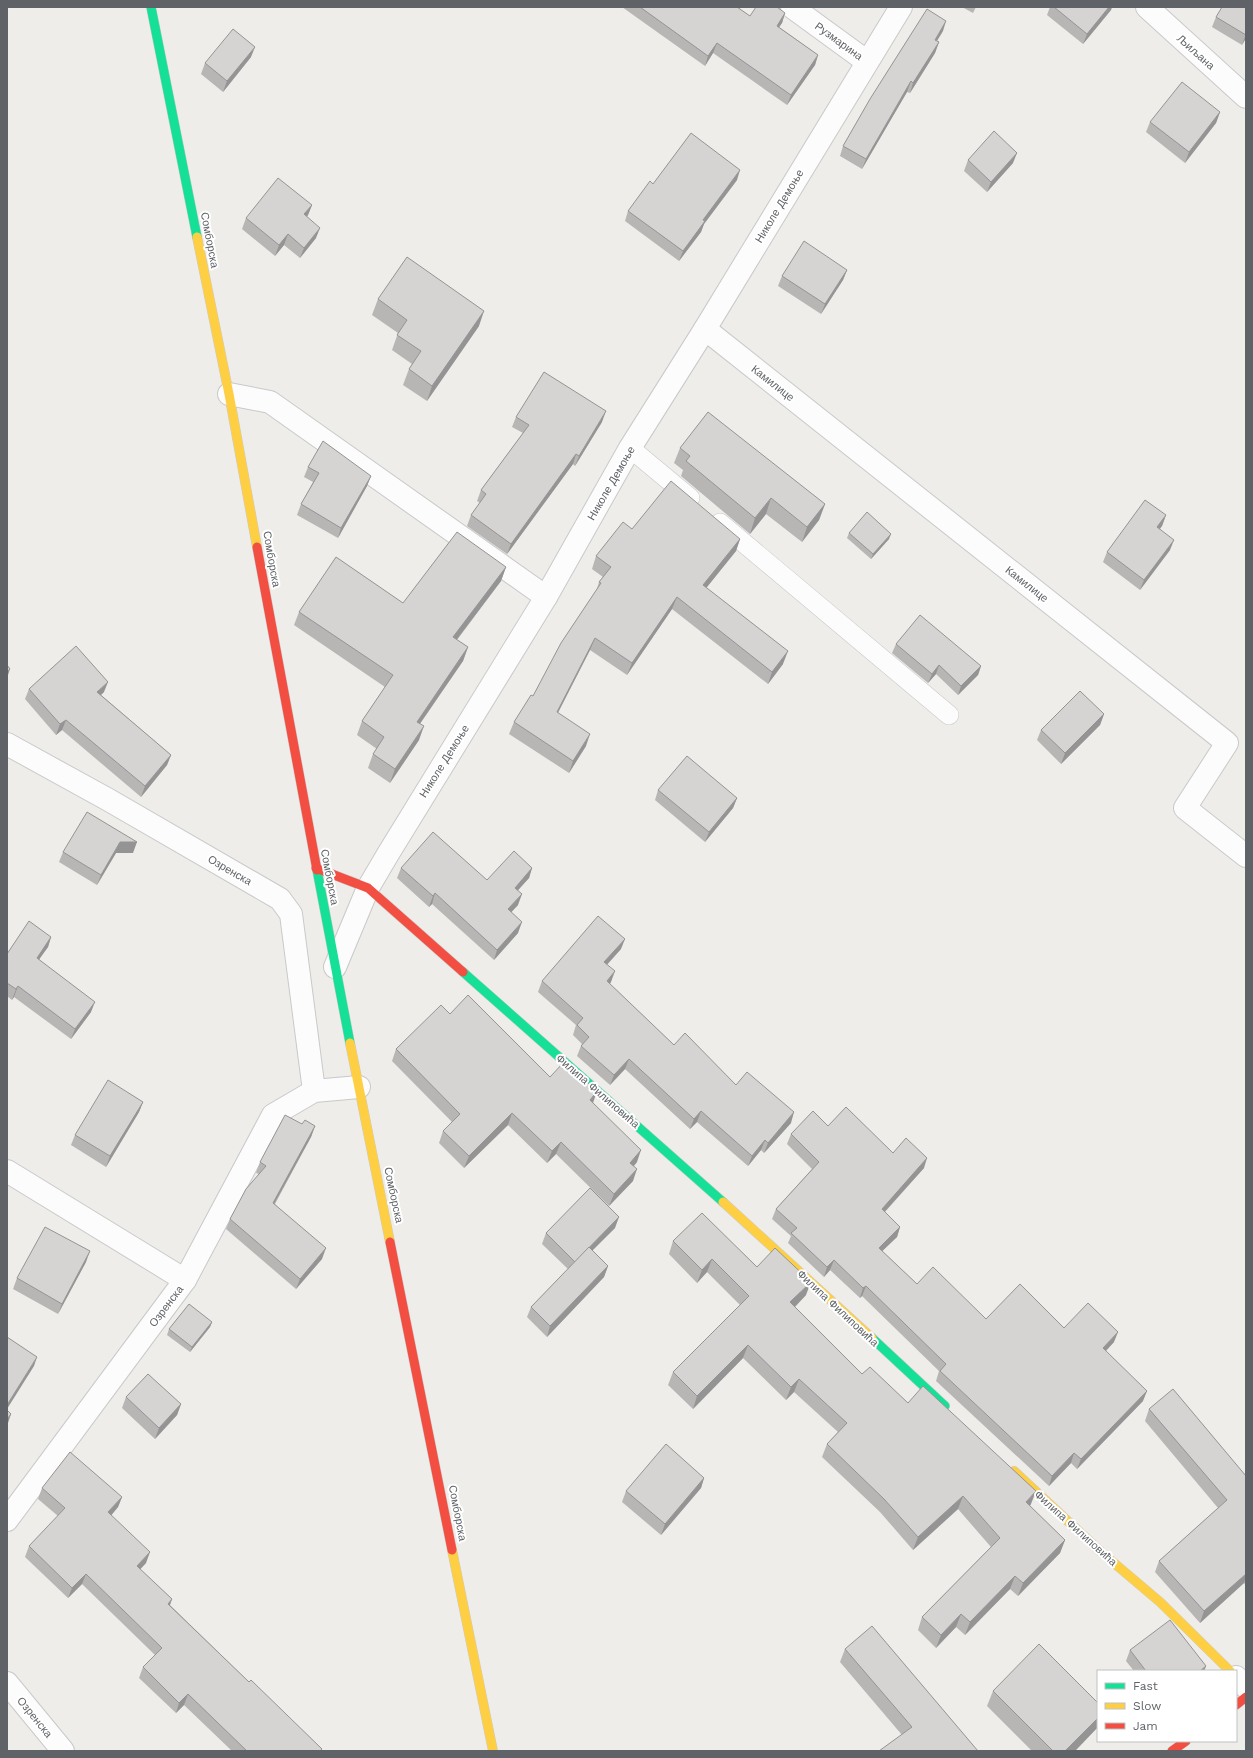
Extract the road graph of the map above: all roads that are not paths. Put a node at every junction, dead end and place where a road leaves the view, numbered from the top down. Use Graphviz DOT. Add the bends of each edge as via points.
graph roads {
  1 [pos="151,7"];
  2 [pos="792,7"];
  3 [pos="901,7"];
  4 [pos="1147,7"];
  5 [pos="866,61"];
  6 [pos="1246,97"];
  7 [pos="705,329"];
  8 [pos="229,394"];
  9 [pos="630,448"];
  10 [pos="546,597"];
  11 [pos="949,715"];
  12 [pos="7,744"];
  13 [pos="1246,856"];
  14 [pos="316,868"];
  15 [pos="368,888"];
  16 [pos="335,967"];
  17 [pos="360,1087"];
  18 [pos="314,1091"];
  19 [pos="7,1171"];
  20 [pos="185,1280"];
  21 [pos="950,1412"];
  22 [pos="1008,1466"];
  23 [pos="7,1520"];
  24 [pos="1229,1670"];
  25 [pos="1237,1678"];
  26 [pos="7,1683"];
  27 [pos="1246,1687"];
  28 [pos="1246,1698"];
  29 [pos="1237,1704"];
  30 [pos="1185,1742"];
  31 [pos="63,1751"];
  32 [pos="493,1751"];
  33 [pos="1172,1751"];
  1 -- 8 [label="street, Сомборска"];
  2 -- 5 [label="street, Рузмарина"];
  3 -- 5 [label="street, Николе Демоње"];
  4 -- 6 [label="street, Љиљана"];
  5 -- 7 [label="street, Николе Демоње"];
  7 -- 9 [label="street, Николе Демоње"];
  7 -- 13 [label="street, Камилице" via="1227,743 1185,808"];
  8 -- 10 [label="street" via="270,402"];
  8 -- 14 [label="street, Сомборска"];
  9 -- 10 [label="street, Николе Демоње"];
  9 -- 11 [label="lane"];
  10 -- 15 [label="street, Николе Демоње"];
  12 -- 18 [label="street, Озренска" via="280,899 291,914"];
  14 -- 15 [label="street"];
  14 -- 16 [label="street, Сомборска"];
  15 -- 16 [label="street, Николе Демоње"];
  15 -- 21 [label="street, Филипа Филиповића" via="754,1229"];
  16 -- 17 [label="street, Сомборска"];
  17 -- 18 [label="street, Озренска"];
  17 -- 32 [label="street, Сомборска"];
  18 -- 20 [label="street, Озренска" via="273,1115"];
  19 -- 20 [label="street"];
  20 -- 23 [label="street, Озренска"];
  22 -- 24 [label="street, Филипа Филиповића" via="1101,1552 1160,1602"];
  25 -- 27 [label="street"];
  26 -- 31 [label="street, Озренска"];
  28 -- 29 [label="street"];
  30 -- 33 [label="street"];
}
